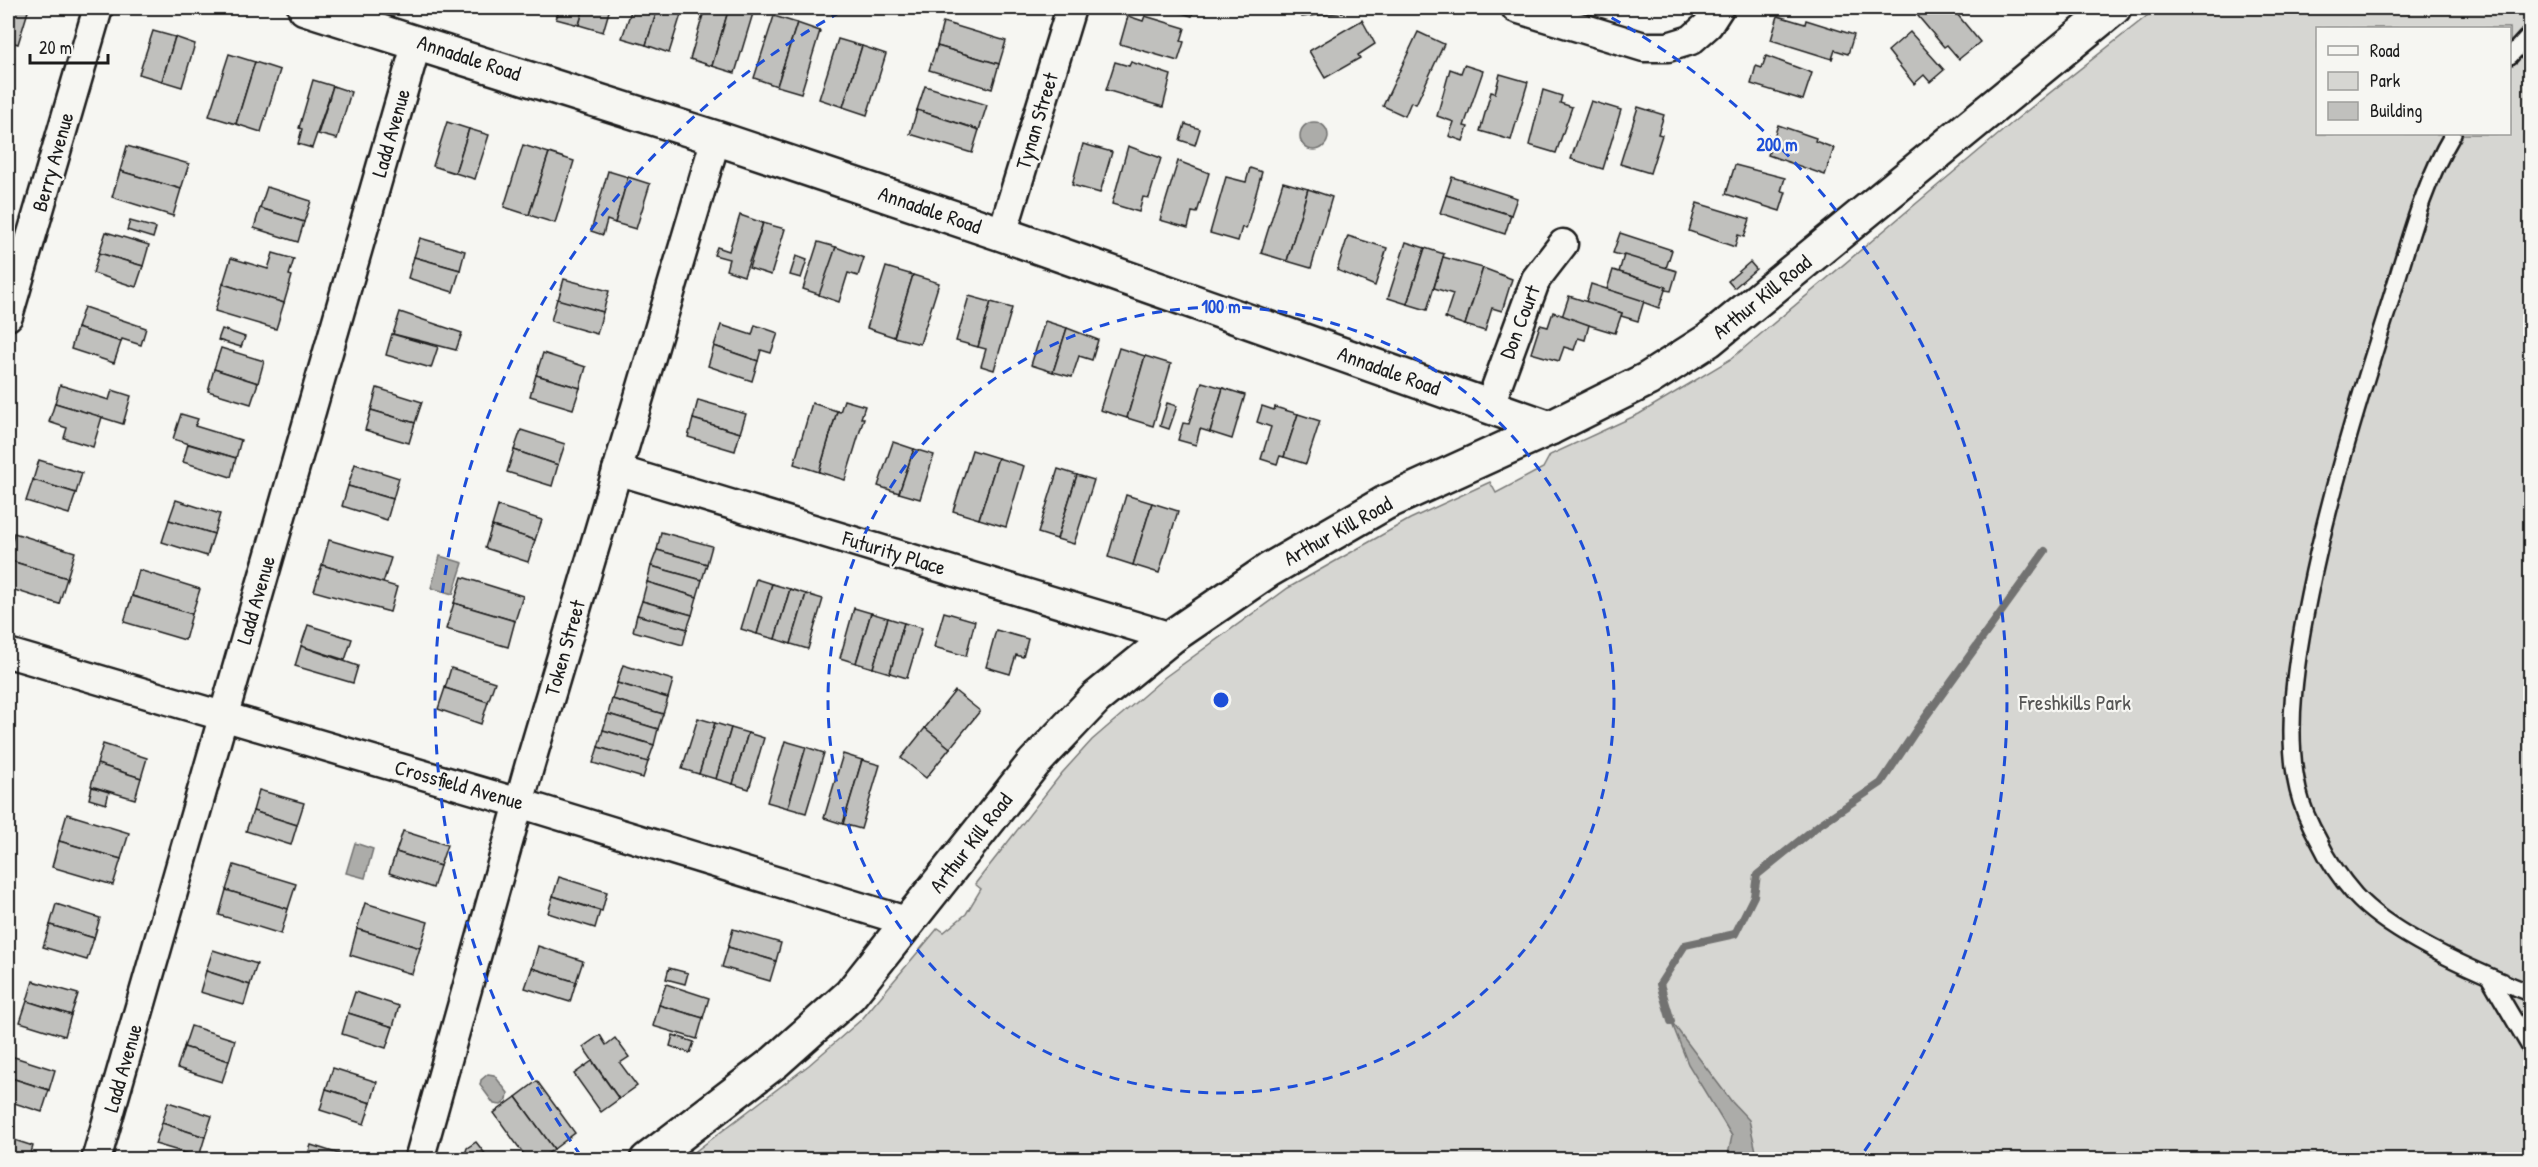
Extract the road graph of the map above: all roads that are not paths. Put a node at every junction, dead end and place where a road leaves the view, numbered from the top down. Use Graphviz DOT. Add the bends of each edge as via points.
graph roads {
  1 [pos="98,8"];
  2 [pos="305,8"];
  3 [pos="1071,8"];
  4 [pos="1516,8"];
  5 [pos="1719,8"];
  6 [pos="2114,8"];
  7 [pos="2530,34"];
  8 [pos="417,42"];
  9 [pos="2511,55"];
  10 [pos="2452,135"];
  11 [pos="716,138"];
  12 [pos="1002,234"];
  13 [pos="1563,244"];
  14 [pos="8,316"];
  15 [pos="1489,407"];
  16 [pos="1550,428"];
  17 [pos="617,470"];
  18 [pos="1171,637"];
  19 [pos="8,653"];
  20 [pos="223,716"];
  21 [pos="519,803"];
  22 [pos="909,922"];
  23 [pos="2489,977"];
  24 [pos="2530,993"];
  25 [pos="2530,1047"];
  26 [pos="96,1160"];
  27 [pos="418,1160"];
  28 [pos="646,1160"];
  1 -- 14 [label="street, Berry Avenue"];
  2 -- 8 [label="street, Annadale Road"];
  3 -- 12 [label="street, Tynan Street"];
  4 -- 5 [label="street" via="1644,47 1668,47 1691,40"];
  6 -- 16 [label="street, Arthur Kill Road" via="1710,340 1648,379"];
  7 -- 9 [label="lane"];
  8 -- 11 [label="street, Annadale Road"];
  8 -- 20 [label="street, Ladd Avenue"];
  10 -- 23 [label="lane" via="2433,174 2411,236 2350,428 2319,543 2298,649 2293,708 2295,771 2298,791 2319,843 2356,897 2398,930"];
  11 -- 12 [label="street, Annadale Road"];
  11 -- 17 [label="street, Token Street"];
  12 -- 15 [label="street, Annadale Road"];
  13 -- 15 [label="street, Don Court" via="1536,279"];
  15 -- 16 [label="street, Annadale Road"];
  16 -- 18 [label="street, Arthur Kill Road" via="1385,503 1269,570"];
  17 -- 18 [label="street, Futurity Place"];
  17 -- 21 [label="street, Token Street"];
  18 -- 22 [label="street, Arthur Kill Road" via="1096,698 1034,763"];
  19 -- 20 [label="street, Crossfield Avenue"];
  20 -- 21 [label="street, Crossfield Avenue"];
  20 -- 26 [label="street, Ladd Avenue"];
  21 -- 22 [label="street, Crossfield Avenue"];
  21 -- 27 [label="street, Token Street"];
  22 -- 28 [label="street, Arthur Kill Road" via="850,994 775,1062"];
  23 -- 24 [label="lane"];
  23 -- 25 [label="lane"];
}
